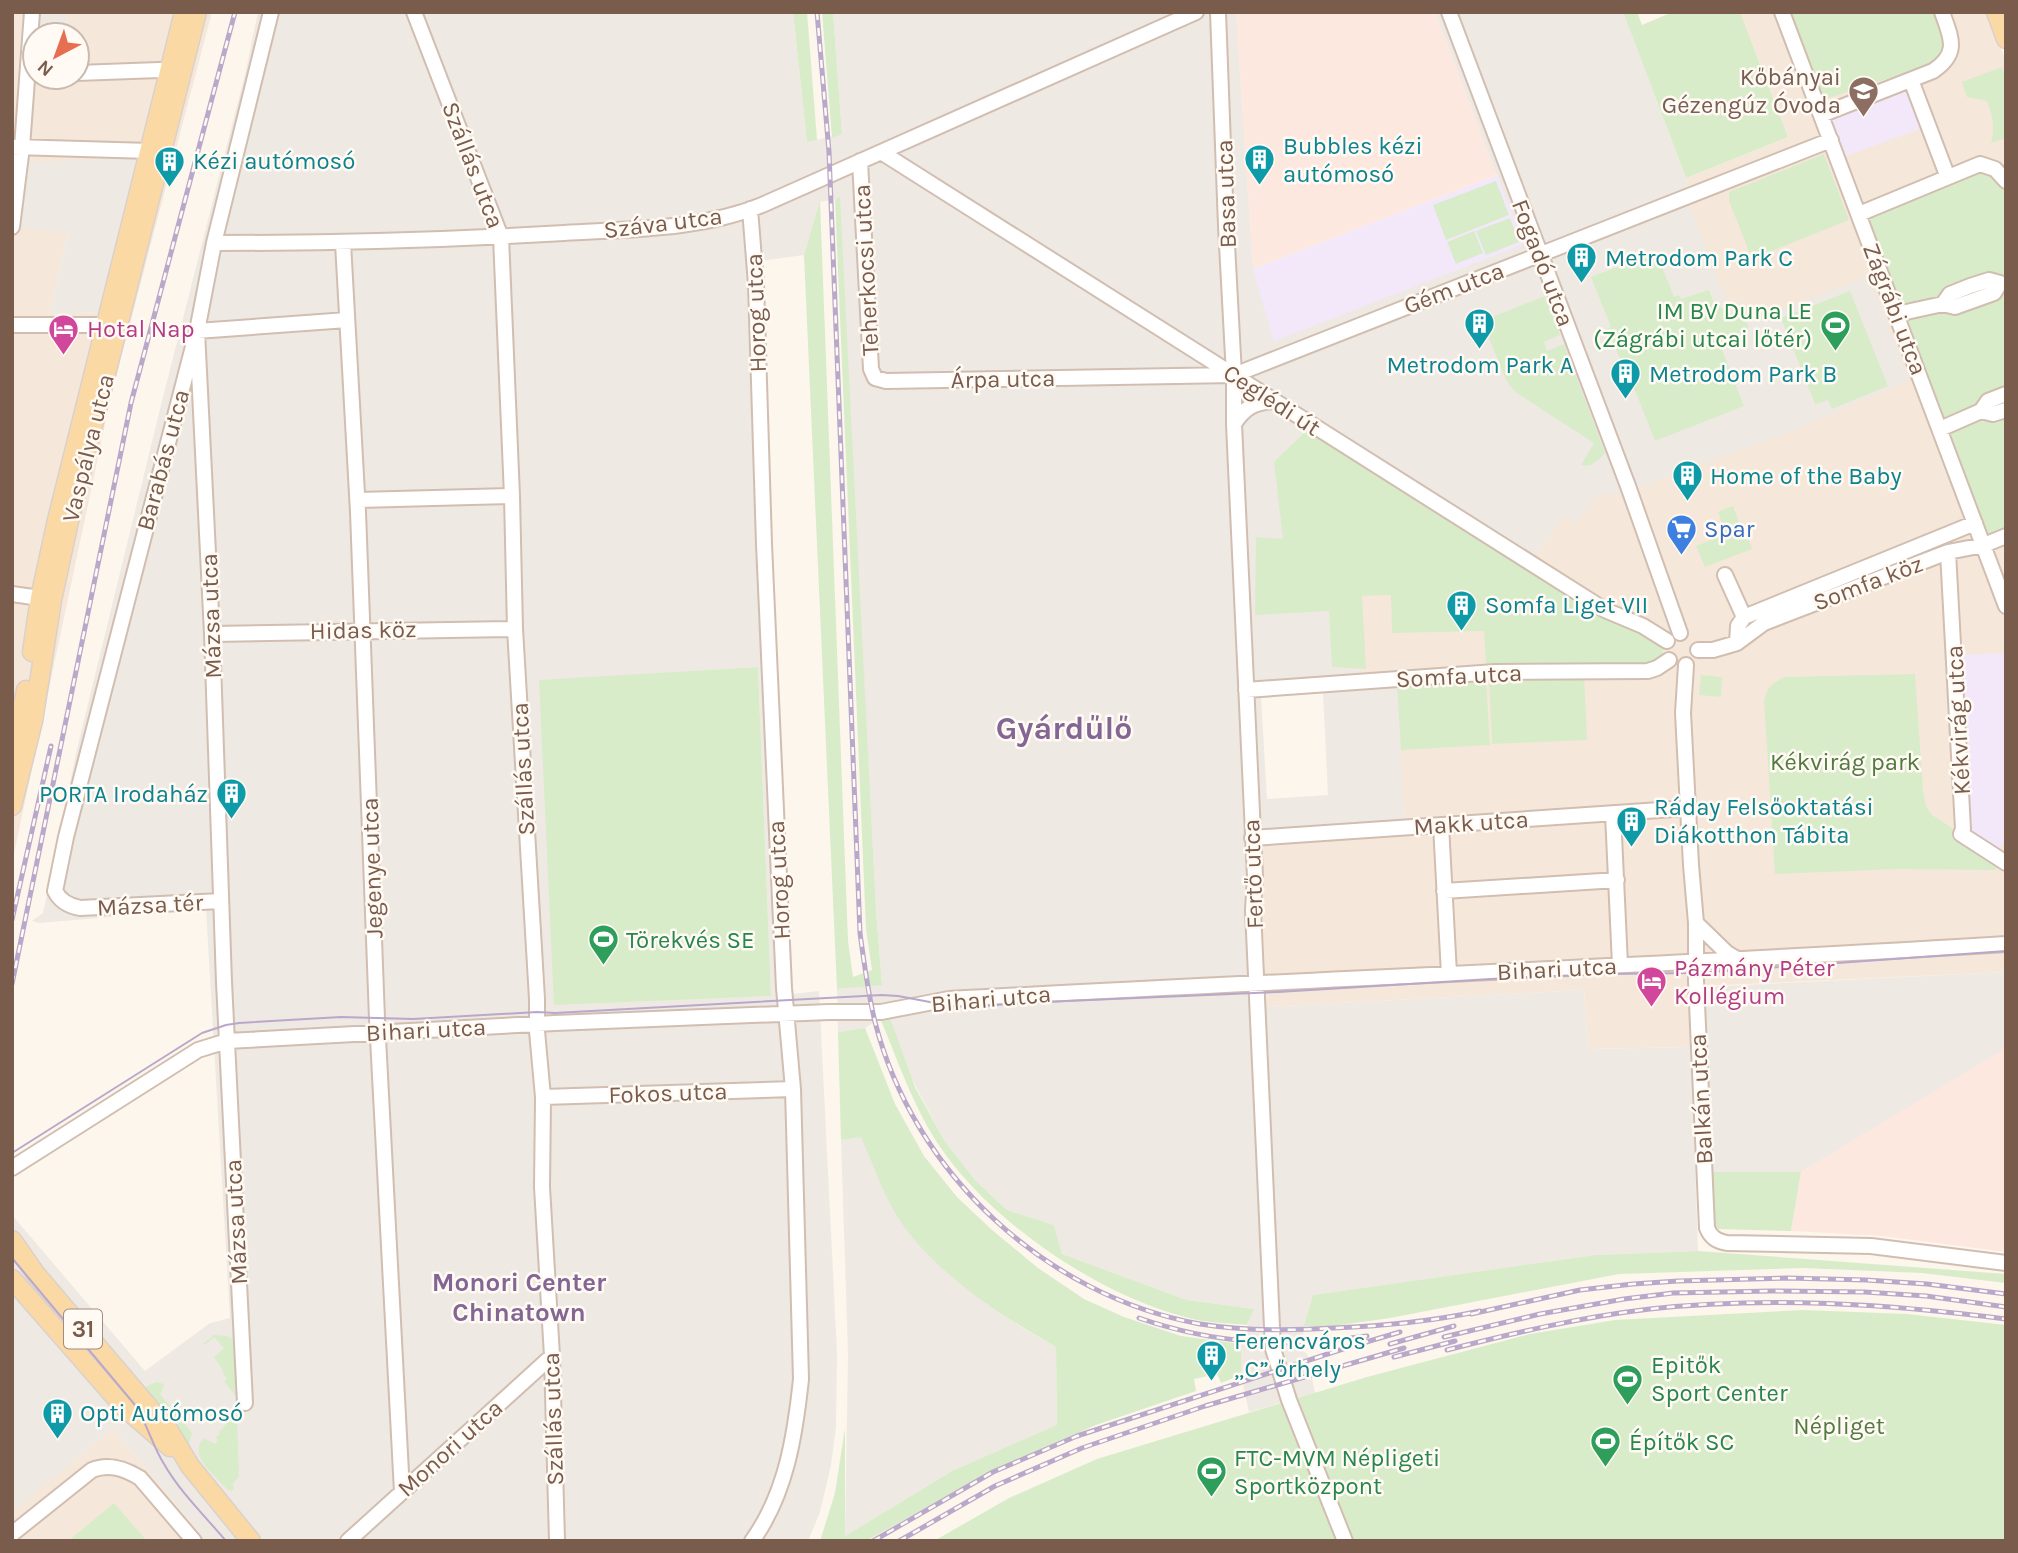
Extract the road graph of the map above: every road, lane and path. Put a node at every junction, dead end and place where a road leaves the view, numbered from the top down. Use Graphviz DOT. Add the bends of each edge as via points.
graph roads {
  1 [pos="184,12"];
  2 [pos="197,12"];
  3 [pos="271,12"];
  4 [pos="414,12"];
  5 [pos="1196,12"];
  6 [pos="1218,12"];
  7 [pos="1449,12"];
  8 [pos="1782,12"];
  9 [pos="1942,12"];
  10 [pos="1996,12"];
  11 [pos="2006,39"];
  12 [pos="176,72"];
  13 [pos="91,73"];
  14 [pos="1911,80"];
  15 [pos="28,91"];
  16 [pos="1821,115"];
  17 [pos="1831,140"];
  18 [pos="17,147"];
  19 [pos="156,152"];
  20 [pos="881,152"];
  21 [pos="860,161"];
  22 [pos="1947,176"];
  23 [pos="2006,181"];
  24 [pos="750,209"];
  25 [pos="1859,214"];
  26 [pos="12,227"];
  27 [pos="501,237"];
  28 [pos="214,243"];
  29 [pos="343,243"];
  30 [pos="1540,255"];
  31 [pos="2003,282"];
  32 [pos="1897,314"];
  33 [pos="347,320"];
  34 [pos="12,325"];
  35 [pos="112,327"];
  36 [pos="197,331"];
  37 [pos="1234,375"];
  38 [pos="875,377"];
  39 [pos="201,386"];
  40 [pos="182,387"];
  41 [pos="2006,394"];
  42 [pos="1274,401"];
  43 [pos="2006,410"];
  44 [pos="1981,411"];
  45 [pos="1234,425"];
  46 [pos="1940,429"];
  47 [pos="512,496"];
  48 [pos="358,500"];
  49 [pos="1976,523"];
  50 [pos="2006,536"];
  51 [pos="1984,545"];
  52 [pos="1948,552"];
  53 [pos="1725,575"];
  54 [pos="12,594"];
  55 [pos="46,599"];
  56 [pos="2006,606"];
  57 [pos="1744,617"];
  58 [pos="515,629"];
  59 [pos="363,630"];
  60 [pos="1680,633"];
  61 [pos="212,634"];
  62 [pos="1667,641"];
  63 [pos="1737,643"];
  64 [pos="38,648"];
  65 [pos="1698,650"];
  66 [pos="1669,660"];
  67 [pos="1686,665"];
  68 [pos="1246,690"];
  69 [pos="12,756"];
  70 [pos="14,795"];
  71 [pos="1689,808"];
  72 [pos="1613,814"];
  73 [pos="1441,825"];
  74 [pos="1252,838"];
  75 [pos="2006,863"];
  76 [pos="1617,880"];
  77 [pos="1444,891"];
  78 [pos="221,901"];
  79 [pos="65,903"];
  80 [pos="1696,923"];
  81 [pos="2006,944"];
  82 [pos="1739,960"];
  83 [pos="1696,962"];
  84 [pos="1620,965"];
  85 [pos="1449,974"];
  86 [pos="1257,983"];
  87 [pos="786,1014"];
  88 [pos="537,1025"];
  89 [pos="378,1032"];
  90 [pos="227,1041"];
  91 [pos="793,1089"];
  92 [pos="542,1097"];
  93 [pos="12,1168"];
  94 [pos="12,1240"];
  95 [pos="2006,1263"];
  96 [pos="12,1266"];
  97 [pos="35,1273"];
  98 [pos="12,1279"];
  99 [pos="20,1294"];
  100 [pos="552,1356"];
  101 [pos="245,1403"];
  102 [pos="190,1466"];
  103 [pos="402,1492"];
  104 [pos="12,1534"];
  105 [pos="194,1541"];
  106 [pos="251,1541"];
  107 [pos="348,1541"];
  108 [pos="557,1541"];
  109 [pos="752,1541"];
  110 [pos="1345,1541"];
  1 -- 12 [label="main road, Vaspálya utca"];
  2 -- 12 [label="main road, Vaspálya utca"];
  3 -- 28 [label="street, Barabás utca"];
  4 -- 27 [label="street, Szállás utca"];
  5 -- 20 [label="street, Száva utca"];
  6 -- 37 [label="street, Basa utca"];
  7 -- 30 [label="street, Fogadó utca"];
  8 -- 16 [label="street, Zágrábi utca"];
  9 -- 14 [label="street" via="1951,38 1949,57 1943,65"];
  10 -- 11 [label="main road"];
  12 -- 13 [label="street"];
  12 -- 19 [label="main road, Vaspálya utca"];
  14 -- 16 [label="street"];
  14 -- 22 [label="street"];
  15 -- 18 [label="street"];
  16 -- 17 [label="street, Zágrábi utca"];
  17 -- 25 [label="street, Zágrábi utca"];
  17 -- 30 [label="street, Gém utca"];
  18 -- 19 [label="street"];
  18 -- 26 [label="street"];
  19 -- 35 [label="main road, Vaspálya utca"];
  20 -- 21 [label="street, Száva utca"];
  20 -- 37 [label="street, Ceglédi út"];
  21 -- 24 [label="street, Száva utca"];
  21 -- 38 [label="street, Teherkocsi utca"];
  22 -- 23 [label="street" via="1980,164 1995,169"];
  22 -- 25 [label="street"];
  24 -- 27 [label="street, Száva utca" via="668,227"];
  24 -- 87 [label="street, Horog utca"];
  25 -- 32 [label="street, Zágrábi utca"];
  27 -- 29 [label="street, Száva utca"];
  27 -- 47 [label="street, Szállás utca"];
  28 -- 29 [label="street, Száva utca"];
  28 -- 36 [label="street, Barabás utca"];
  29 -- 33 [label="street, Jegenye utca"];
  30 -- 37 [label="street, Gém utca"];
  30 -- 60 [label="street, Fogadó utca"];
  31 -- 32 [label="street" via="1994,293 1955,307 1943,304"];
  32 -- 46 [label="street, Zágrábi utca"];
  33 -- 36 [label="street"];
  33 -- 48 [label="street, Jegenye utca"];
  34 -- 35 [label="street"];
  35 -- 55 [label="main road, Vaspálya utca" via="69,521"];
  36 -- 39 [label="street, Mázsa utca"];
  36 -- 40 [label="street, Barabás utca"];
  37 -- 38 [label="street, Árpa utca" via="886,381"];
  37 -- 42 [label="street, Ceglédi út"];
  37 -- 45 [label="street, Basa utca"];
  39 -- 40 [label="street"];
  39 -- 61 [label="street, Mázsa utca"];
  40 -- 79 [label="street, Barabás utca" via="65,837 55,891"];
  41 -- 44 [label="street" via="1987,401"];
  42 -- 45 [label="street" via="1247,408"];
  42 -- 62 [label="street, Ceglédi út" via="1605,610"];
  43 -- 44 [label="street"];
  44 -- 46 [label="street"];
  45 -- 68 [label="street, Fertő utca"];
  46 -- 49 [label="street, Zágrábi utca"];
  47 -- 48 [label="street"];
  47 -- 58 [label="street, Szállás utca"];
  48 -- 59 [label="street, Jegenye utca"];
  49 -- 51 [label="street, Zágrábi utca"];
  49 -- 57 [label="street, Somfa köz"];
  50 -- 51 [label="street, Somfa köz"];
  51 -- 52 [label="street, Somfa köz"];
  51 -- 56 [label="street, Zágrábi utca"];
  52 -- 63 [label="street, Somfa köz" via="1764,623"];
  52 -- 75 [label="street, Kékvirág utca" via="1961,834"];
  53 -- 57 [label="street"];
  54 -- 55 [label="street"];
  55 -- 64 [label="main road, Vaspálya utca"];
  57 -- 63 [label="street"];
  58 -- 59 [label="street, Hidas köz"];
  58 -- 88 [label="street, Szállás utca"];
  59 -- 61 [label="street, Hidas köz"];
  59 -- 89 [label="street, Jegenye utca"];
  60 -- 62 [label="street"];
  60 -- 65 [label="street" via="1692,636"];
  61 -- 78 [label="street, Mázsa utca"];
  62 -- 66 [label="street"];
  63 -- 65 [label="street, Somfa köz"];
  64 -- 69 [label="main road, Vaspálya utca"];
  64 -- 70 [label="main road, Vaspálya utca" via="33,721"];
  65 -- 67 [label="street"];
  66 -- 67 [label="street"];
  66 -- 68 [label="street, Somfa utca" via="1648,671 1494,672"];
  67 -- 71 [label="street, Balkán utca" via="1683,713"];
  68 -- 74 [label="street, Fertő utca"];
  71 -- 72 [label="street, Makk utca"];
  71 -- 80 [label="street, Balkán utca"];
  72 -- 73 [label="street, Makk utca"];
  72 -- 76 [label="street"];
  73 -- 74 [label="street, Makk utca"];
  73 -- 77 [label="street"];
  74 -- 86 [label="street, Fertő utca"];
  76 -- 77 [label="street"];
  76 -- 84 [label="street"];
  77 -- 85 [label="street"];
  78 -- 79 [label="street, Mázsa tér" via="80,908"];
  78 -- 90 [label="street, Mázsa tér"];
  80 -- 82 [label="street"];
  80 -- 83 [label="street, Balkán utca"];
  81 -- 82 [label="street, Bihari utca"];
  82 -- 83 [label="street, Bihari utca"];
  83 -- 84 [label="street, Bihari utca"];
  83 -- 95 [label="street, Balkán utca" via="1707,1228 1714,1238 1727,1243 1871,1246"];
  84 -- 85 [label="street, Bihari utca"];
  85 -- 86 [label="street, Bihari utca"];
  86 -- 87 [label="street, Bihari utca" via="949,999 881,1012"];
  86 -- 110 [label="street, Fertő utca" via="1273,1349"];
  87 -- 88 [label="street, Bihari utca"];
  87 -- 91 [label="street, Horog utca"];
  88 -- 89 [label="street, Bihari utca"];
  88 -- 92 [label="street, Szállás utca"];
  89 -- 90 [label="street, Bihari utca"];
  89 -- 103 [label="street, Jegenye utca"];
  90 -- 93 [label="street, Bihari utca" via="198,1050"];
  90 -- 101 [label="street, Mázsa utca"];
  91 -- 92 [label="street, Fokos utca"];
  91 -- 109 [label="street, Horog utca" via="801,1379 787,1464 771,1509"];
  92 -- 100 [label="street, Szállás utca"];
  94 -- 97 [label="main road, 31"];
  96 -- 97 [label="main road"];
  97 -- 102 [label="main road, 31" via="169,1431"];
  98 -- 99 [label="main road, 31"];
  99 -- 102 [label="main road, 31" via="123,1406"];
  100 -- 103 [label="street, Monori utca"];
  100 -- 108 [label="street, Szállás utca"];
  102 -- 106 [label="main road, 31"];
  103 -- 107 [label="street, Monori utca"];
  104 -- 105 [label="street" via="92,1470 110,1466 141,1478"];
}
